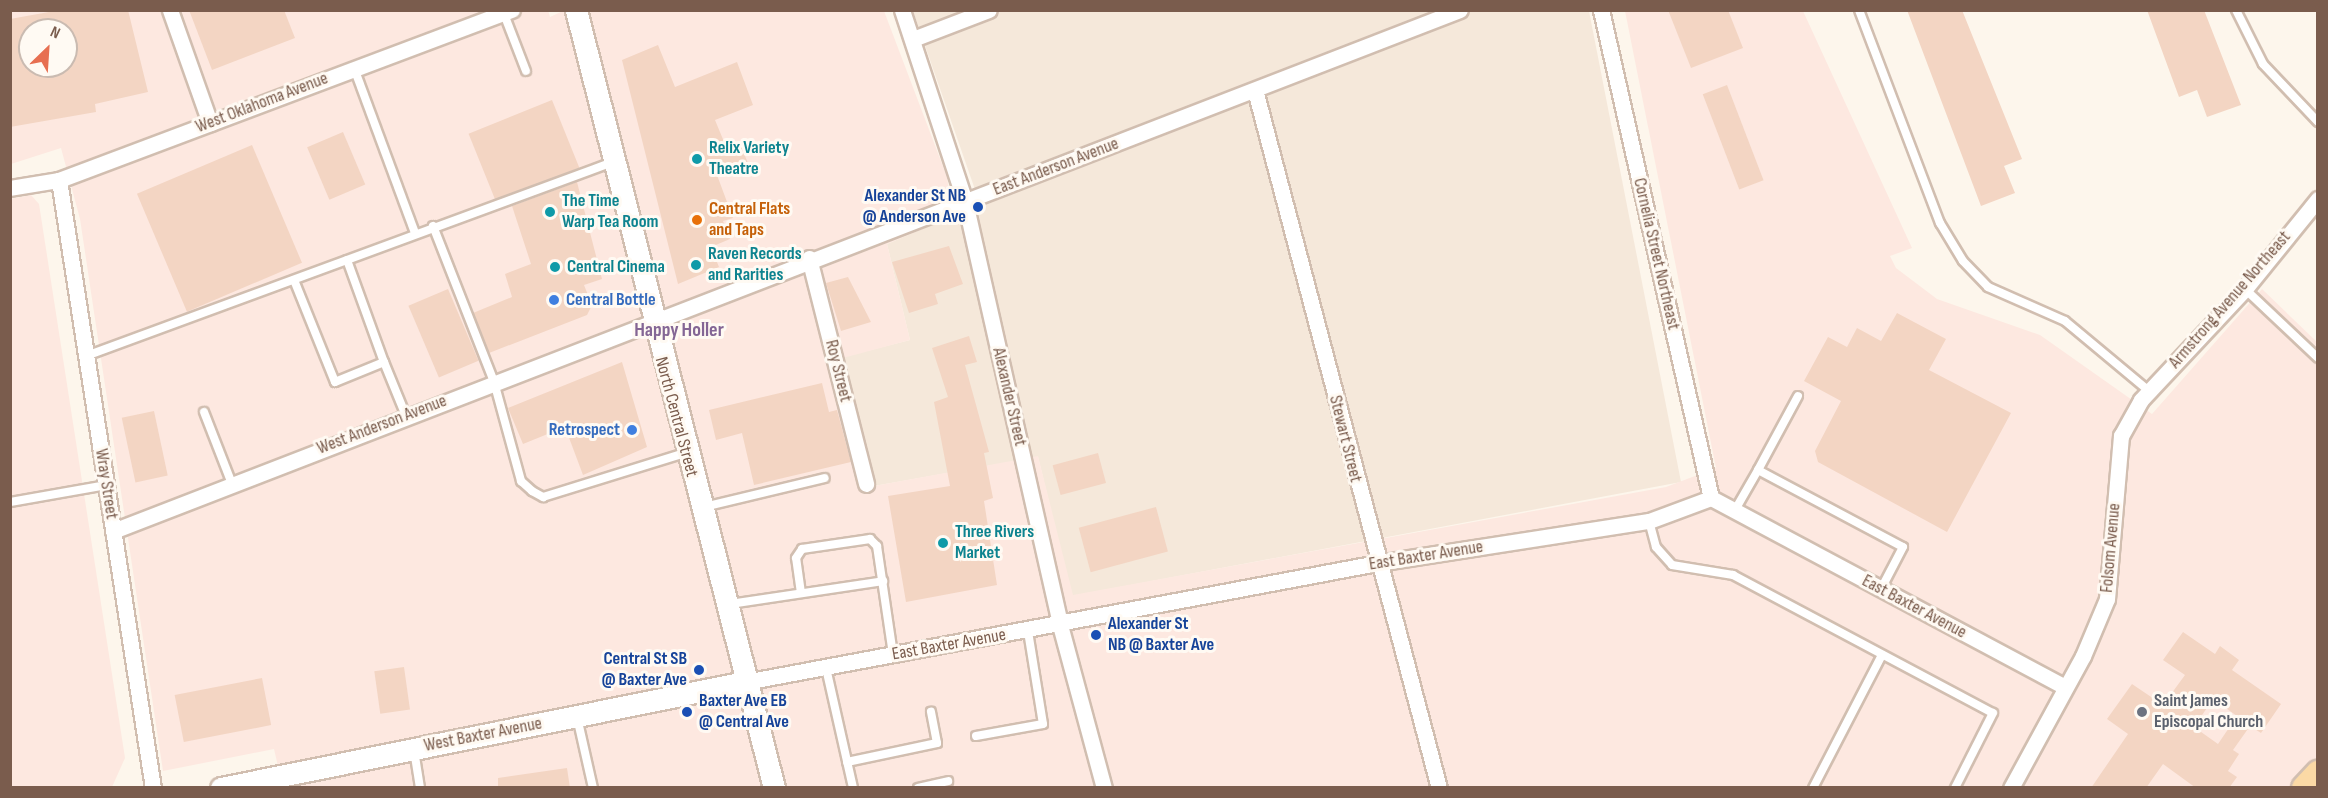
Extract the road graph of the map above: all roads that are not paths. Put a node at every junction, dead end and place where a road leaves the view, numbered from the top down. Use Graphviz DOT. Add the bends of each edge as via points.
graph roads {
  1 [pos="170,10"];
  2 [pos="576,10"];
  3 [pos="902,10"];
  4 [pos="989,10"];
  5 [pos="1460,10"];
  6 [pos="1601,10"];
  7 [pos="1859,10"];
  8 [pos="2236,10"];
  9 [pos="508,12"];
  10 [pos="913,39"];
  11 [pos="354,68"];
  12 [pos="526,71"];
  13 [pos="1255,90"];
  14 [pos="2318,122"];
  15 [pos="210,123"];
  16 [pos="613,162"];
  17 [pos="59,180"];
  18 [pos="10,188"];
  19 [pos="2318,199"];
  20 [pos="965,202"];
  21 [pos="433,226"];
  22 [pos="415,233"];
  23 [pos="810,258"];
  24 [pos="347,260"];
  25 [pos="294,280"];
  26 [pos="2245,289"];
  27 [pos="651,320"];
  28 [pos="86,357"];
  29 [pos="2318,358"];
  30 [pos="384,362"];
  31 [pos="494,382"];
  32 [pos="1798,396"];
  33 [pos="2145,396"];
  34 [pos="204,412"];
  35 [pos="406,416"];
  36 [pos="686,453"];
  37 [pos="1758,470"];
  38 [pos="825,478"];
  39 [pos="232,484"];
  40 [pos="866,484"];
  41 [pos="106,485"];
  42 [pos="1711,498"];
  43 [pos="10,502"];
  44 [pos="700,508"];
  45 [pos="1735,510"];
  46 [pos="1649,521"];
  47 [pos="113,531"];
  48 [pos="1377,563"];
  49 [pos="883,581"];
  50 [pos="1881,589"];
  51 [pos="801,593"];
  52 [pos="725,604"];
  53 [pos="1060,625"];
  54 [pos="1028,631"];
  55 [pos="1882,655"];
  56 [pos="893,656"];
  57 [pos="826,668"];
  58 [pos="745,682"];
  59 [pos="2065,687"];
  60 [pos="931,712"];
  61 [pos="577,716"];
  62 [pos="976,736"];
  63 [pos="413,749"];
  64 [pos="847,762"];
  65 [pos="2318,773"];
  66 [pos="948,781"];
  67 [pos="153,788"];
  68 [pos="221,788"];
  69 [pos="420,788"];
  70 [pos="593,788"];
  71 [pos="774,788"];
  72 [pos="853,788"];
  73 [pos="918,788"];
  74 [pos="1104,788"];
  75 [pos="1439,788"];
  76 [pos="1814,788"];
  77 [pos="1955,788"];
  78 [pos="2011,788"];
  79 [pos="2304,788"];
  1 -- 15 [label="street"];
  2 -- 16 [label="main road, North Central Street"];
  3 -- 10 [label="street, Alexander Street"];
  4 -- 10 [label="street"];
  5 -- 13 [label="street, East Anderson Avenue"];
  6 -- 42 [label="street, Cornelia Street Northeast"];
  7 -- 33 [label="lane" via="1940,223 1963,261 1988,287 2072,326"];
  8 -- 14 [label="lane" via="2263,64"];
  9 -- 11 [label="street, West Oklahoma Avenue"];
  9 -- 12 [label="lane"];
  10 -- 20 [label="street, Alexander Street"];
  11 -- 15 [label="street, West Oklahoma Avenue"];
  11 -- 22 [label="lane"];
  13 -- 20 [label="street, East Anderson Avenue"];
  13 -- 48 [label="street, Stewart Street"];
  15 -- 17 [label="street, West Oklahoma Avenue"];
  16 -- 21 [label="lane"];
  16 -- 27 [label="main road, North Central Street"];
  17 -- 18 [label="street, West Oklahoma Avenue"];
  17 -- 28 [label="street, Wray Street"];
  19 -- 26 [label="street, Armstrong Avenue Northeast"];
  20 -- 23 [label="street, East Anderson Avenue"];
  20 -- 53 [label="street, Alexander Street"];
  21 -- 22 [label="lane"];
  21 -- 31 [label="lane"];
  22 -- 24 [label="lane"];
  23 -- 27 [label="street, East Anderson Avenue"];
  23 -- 40 [label="street, Roy Street"];
  24 -- 25 [label="lane"];
  24 -- 30 [label="lane"];
  25 -- 28 [label="lane"];
  25 -- 30 [label="lane" via="335,382"];
  26 -- 29 [label="lane"];
  26 -- 33 [label="street, Armstrong Avenue Northeast"];
  27 -- 31 [label="street, West Anderson Avenue"];
  27 -- 36 [label="main road, North Central Street"];
  28 -- 41 [label="street, Wray Street"];
  30 -- 35 [label="lane"];
  31 -- 35 [label="street, West Anderson Avenue"];
  31 -- 36 [label="lane" via="521,481 543,497"];
  32 -- 37 [label="lane"];
  33 -- 59 [label="street, Folsom Avenue" via="2121,436 2108,599"];
  34 -- 39 [label="lane"];
  35 -- 39 [label="street, West Anderson Avenue"];
  36 -- 44 [label="main road, North Central Street"];
  37 -- 45 [label="lane"];
  37 -- 50 [label="lane" via="1904,547"];
  38 -- 44 [label="lane"];
  39 -- 47 [label="street, West Anderson Avenue"];
  41 -- 43 [label="lane"];
  41 -- 47 [label="street, Wray Street"];
  42 -- 45 [label="street, East Baxter Avenue"];
  42 -- 46 [label="street, East Baxter Avenue"];
  44 -- 52 [label="main road, North Central Street"];
  45 -- 50 [label="street, East Baxter Avenue"];
  46 -- 48 [label="street, East Baxter Avenue"];
  46 -- 55 [label="lane" via="1656,547 1672,565 1733,575"];
  47 -- 67 [label="street, Wray Street"];
  48 -- 53 [label="street, East Baxter Avenue"];
  48 -- 75 [label="street, Stewart Street"];
  49 -- 51 [label="lane"];
  49 -- 51 [label="lane" via="877,546 861,536 802,549 796,558"];
  49 -- 56 [label="lane"];
  50 -- 59 [label="street, East Baxter Avenue"];
  51 -- 52 [label="lane"];
  52 -- 58 [label="main road, North Central Street"];
  53 -- 54 [label="street, East Baxter Avenue"];
  53 -- 74 [label="street, Alexander Street"];
  54 -- 56 [label="street, East Baxter Avenue"];
  54 -- 62 [label="lane" via="1043,724"];
  55 -- 76 [label="lane"];
  55 -- 77 [label="lane" via="1993,713"];
  56 -- 57 [label="street, East Baxter Avenue"];
  57 -- 58 [label="street, East Baxter Avenue"];
  57 -- 64 [label="lane"];
  58 -- 61 [label="main road, West Baxter Avenue"];
  58 -- 71 [label="main road, North Central Street"];
  59 -- 78 [label="street, Folsom Avenue"];
  60 -- 64 [label="lane" via="937,743"];
  61 -- 63 [label="main road, West Baxter Avenue"];
  61 -- 70 [label="lane"];
  63 -- 68 [label="main road, West Baxter Avenue"];
  63 -- 69 [label="lane"];
  64 -- 72 [label="lane"];
  65 -- 79 [label="main road"];
  66 -- 73 [label="lane"];
}
